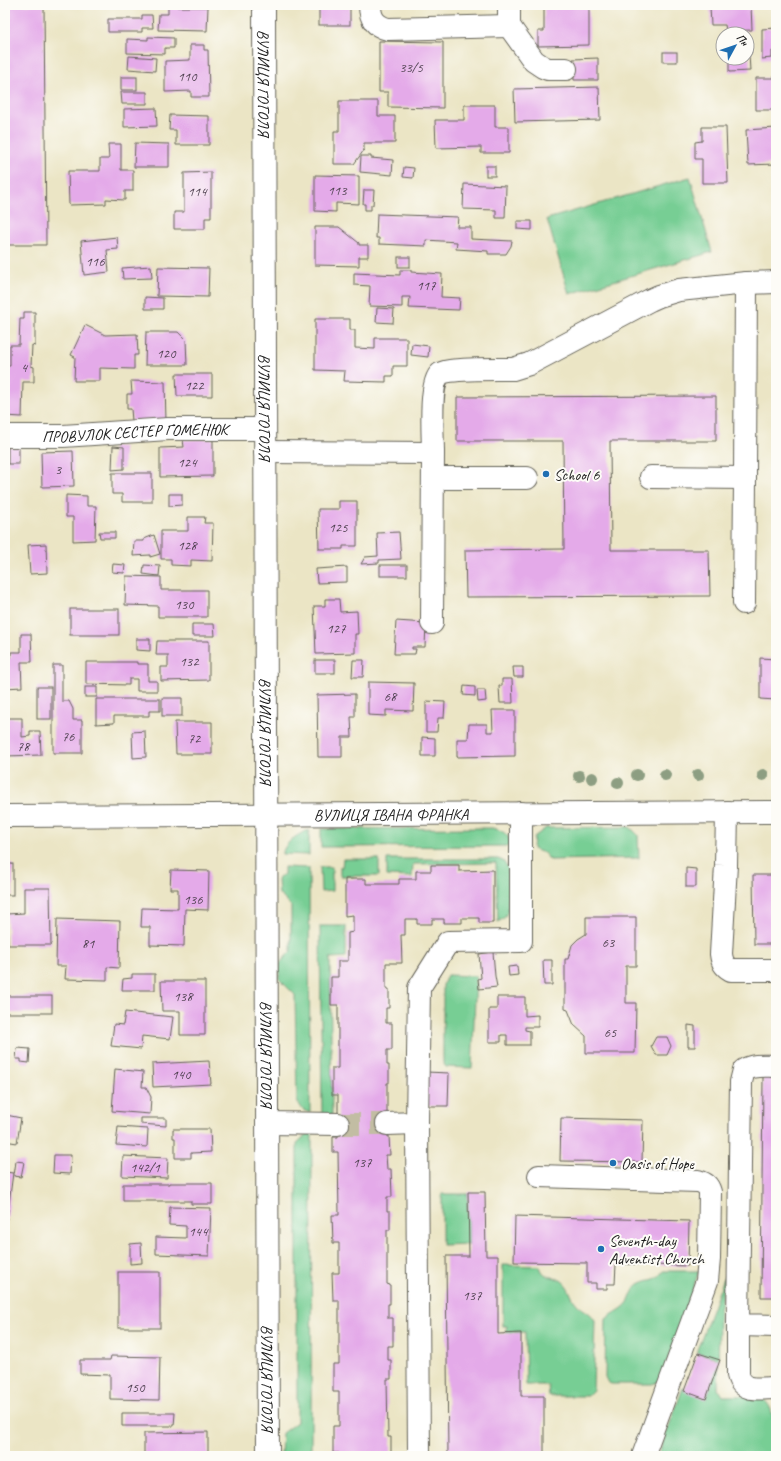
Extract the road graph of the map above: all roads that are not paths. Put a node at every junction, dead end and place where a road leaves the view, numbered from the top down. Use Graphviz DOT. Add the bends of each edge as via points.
graph roads {
  1 [pos="264,5"];
  2 [pos="370,5"];
  3 [pos="509,5"];
  4 [pos="509,26"];
  5 [pos="566,69"];
  6 [pos="776,282"];
  7 [pos="746,283"];
  8 [pos="265,429"];
  9 [pos="5,436"];
  10 [pos="265,452"];
  11 [pos="433,453"];
  12 [pos="651,477"];
  13 [pos="433,478"];
  14 [pos="527,478"];
  15 [pos="745,478"];
  16 [pos="744,603"];
  17 [pos="432,623"];
  18 [pos="727,812"];
  19 [pos="776,812"];
  20 [pos="521,813"];
  21 [pos="266,815"];
  22 [pos="5,816"];
  23 [pos="776,970"];
  24 [pos="776,1066"];
  25 [pos="417,1123"];
  26 [pos="267,1124"];
  27 [pos="338,1124"];
  28 [pos="387,1124"];
  29 [pos="539,1176"];
  30 [pos="738,1326"];
  31 [pos="776,1326"];
  32 [pos="776,1388"];
  33 [pos="268,1456"];
  34 [pos="419,1456"];
  35 [pos="643,1456"];
  1 -- 8 [label="street, ВУЛИЦЯ ГОГОЛЯ"];
  2 -- 4 [label="street" via="372,18 381,28"];
  3 -- 4 [label="street"];
  4 -- 5 [label="street" via="530,57 538,64 548,69"];
  6 -- 7 [label="street"];
  7 -- 11 [label="street" via="679,290 659,296 521,367 442,372 437,378 433,396"];
  7 -- 15 [label="street"];
  8 -- 9 [label="street, ПРОВУЛОК СЕСТЕР ГОМЕНЮК" via="168,429 63,436"];
  8 -- 10 [label="street, ВУЛИЦЯ ГОГОЛЯ"];
  10 -- 11 [label="street"];
  10 -- 21 [label="street, ВУЛИЦЯ ГОГОЛЯ"];
  11 -- 13 [label="street"];
  12 -- 15 [label="street"];
  13 -- 14 [label="street"];
  13 -- 17 [label="street"];
  15 -- 16 [label="street"];
  18 -- 19 [label="street, ВУЛИЦЯ ІВАНА ФРАНКА"];
  18 -- 20 [label="street, ВУЛИЦЯ ІВАНА ФРАНКА"];
  18 -- 23 [label="street" via="721,960 731,970"];
  20 -- 21 [label="street, ВУЛИЦЯ ІВАНА ФРАНКА"];
  20 -- 25 [label="street" via="521,941 448,942 419,988"];
  21 -- 22 [label="street, ВУЛИЦЯ ІВАНА ФРАНКА"];
  21 -- 26 [label="street, ВУЛИЦЯ ГОГОЛЯ"];
  24 -- 30 [label="street" via="749,1067 744,1070 740,1082"];
  25 -- 28 [label="street"];
  25 -- 34 [label="street"];
  26 -- 27 [label="street"];
  26 -- 33 [label="street, ВУЛИЦЯ ГОГОЛЯ"];
  29 -- 35 [label="street" via="698,1181 709,1188 707,1281"];
  30 -- 31 [label="street"];
  30 -- 32 [label="street" via="739,1380 746,1387"];
}
